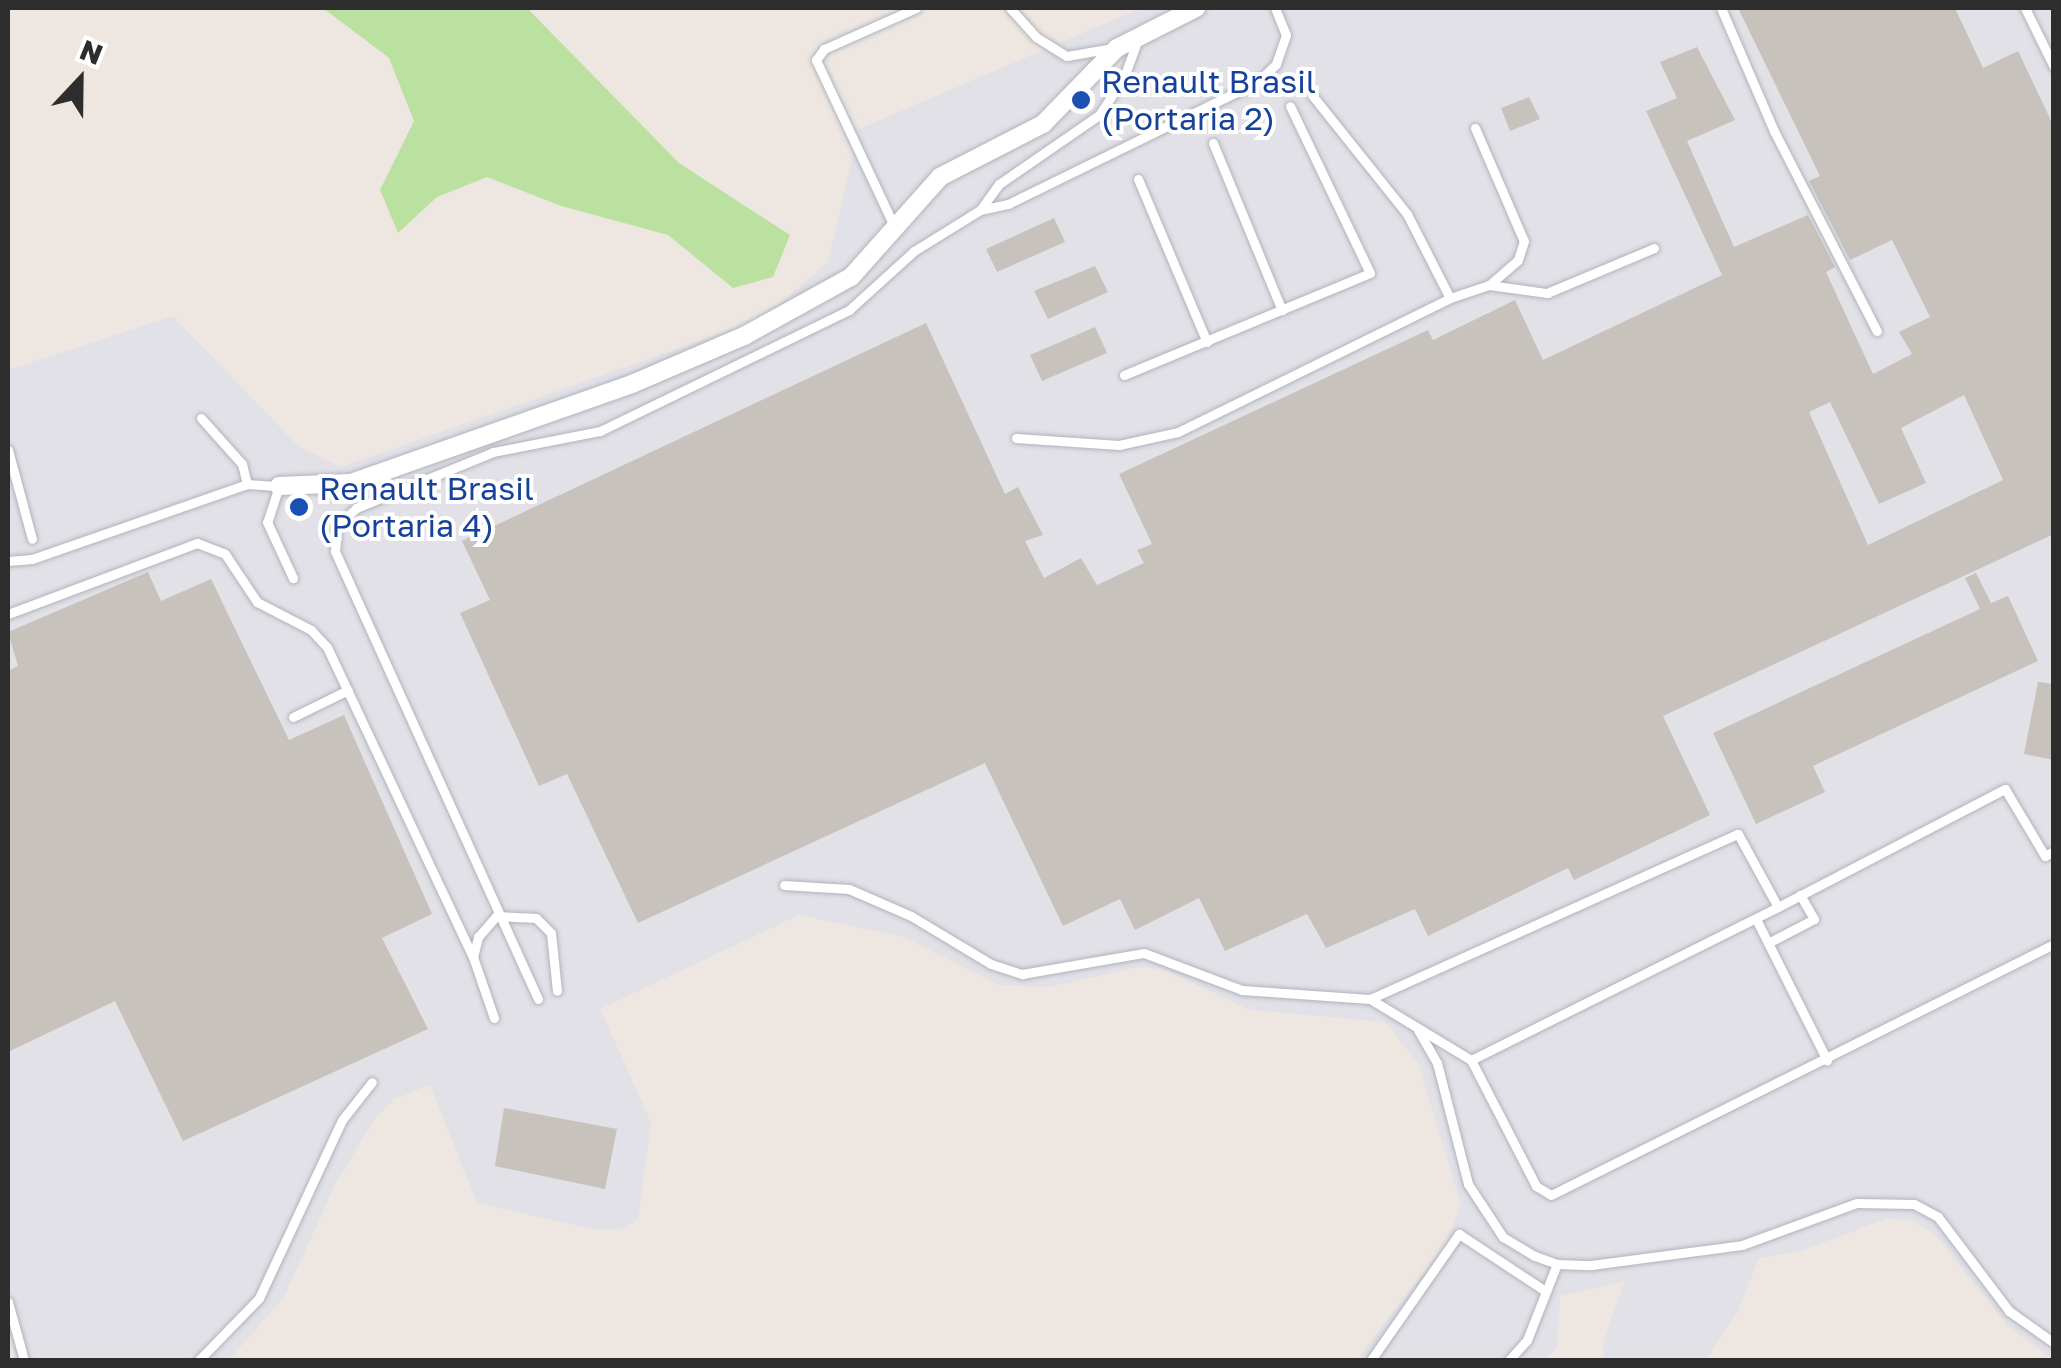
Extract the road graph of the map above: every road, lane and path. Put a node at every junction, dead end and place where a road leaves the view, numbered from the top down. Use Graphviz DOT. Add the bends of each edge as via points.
graph roads {
  1 [pos="916,8"];
  2 [pos="1010,8"];
  3 [pos="1196,8"];
  4 [pos="1275,8"];
  5 [pos="1721,8"];
  6 [pos="2025,8"];
  7 [pos="1138,38"];
  8 [pos="1117,48"];
  9 [pos="2054,67"];
  10 [pos="1312,95"];
  11 [pos="1290,106"];
  12 [pos="1475,128"];
  13 [pos="1213,143"];
  14 [pos="1138,179"];
  15 [pos="980,210"];
  16 [pos="896,230"];
  17 [pos="1654,248"];
  18 [pos="1489,285"];
  19 [pos="1450,298"];
  20 [pos="1282,310"];
  21 [pos="1877,331"];
  22 [pos="1207,342"];
  23 [pos="1124,375"];
  24 [pos="201,418"];
  25 [pos="1016,438"];
  26 [pos="8,450"];
  27 [pos="247,484"];
  28 [pos="279,486"];
  29 [pos="32,539"];
  30 [pos="8,561"];
  31 [pos="293,578"];
  32 [pos="8,614"];
  33 [pos="348,690"];
  34 [pos="293,718"];
  35 [pos="2054,851"];
  36 [pos="427,859"];
  37 [pos="414,865"];
  38 [pos="784,885"];
  39 [pos="1800,895"];
  40 [pos="1778,908"];
  41 [pos="496,916"];
  42 [pos="1756,920"];
  43 [pos="1768,943"];
  44 [pos="2054,944"];
  45 [pos="473,956"];
  46 [pos="557,991"];
  47 [pos="1370,999"];
  48 [pos="538,1000"];
  49 [pos="494,1018"];
  50 [pos="1414,1023"];
  51 [pos="1471,1060"];
  52 [pos="1827,1060"];
  53 [pos="372,1082"];
  54 [pos="1557,1264"];
  55 [pos="1546,1291"];
  56 [pos="8,1302"];
  57 [pos="2054,1343"];
  58 [pos="24,1360"];
  59 [pos="200,1360"];
  60 [pos="1370,1360"];
  61 [pos="1510,1360"];
  1 -- 16 [label="lane" via="824,50 816,60"];
  2 -- 8 [label="lane" via="1036,37 1067,56"];
  3 -- 7 [label="street"];
  4 -- 15 [label="lane" via="1286,35 1276,64 1258,82 1008,204"];
  5 -- 21 [label="lane" via="1774,131"];
  6 -- 9 [label="lane"];
  7 -- 8 [label="street"];
  7 -- 15 [label="lane" via="1124,78 1099,115 998,184"];
  8 -- 16 [label="street" via="1054,116 926,188"];
  10 -- 19 [label="lane" via="1407,214"];
  11 -- 20 [label="lane" via="1370,273"];
  12 -- 18 [label="lane" via="1524,241 1518,260"];
  13 -- 20 [label="lane"];
  14 -- 22 [label="lane"];
  15 -- 41 [label="lane" via="914,250 876,292 813,328 600,431 493,452 356,508 337,526 335,551"];
  16 -- 28 [label="street" via="851,277 680,366 351,484"];
  17 -- 18 [label="lane" via="1547,293"];
  18 -- 19 [label="lane"];
  19 -- 25 [label="lane" via="1178,432 1119,445"];
  20 -- 22 [label="lane"];
  22 -- 23 [label="lane"];
  24 -- 27 [label="lane" via="242,464"];
  26 -- 29 [label="lane"];
  27 -- 28 [label="lane"];
  27 -- 30 [label="lane" via="32,560"];
  28 -- 31 [label="lane" via="267,522"];
  32 -- 33 [label="lane" via="208,544 225,554 256,602 311,630 328,647"];
  33 -- 34 [label="lane"];
  33 -- 36 [label="lane"];
  35 -- 39 [label="lane" via="2045,856 2005,789"];
  36 -- 37 [label="lane"];
  36 -- 45 [label="lane"];
  38 -- 47 [label="lane" via="848,889 1022,974 1144,953 1242,990"];
  39 -- 40 [label="lane"];
  39 -- 43 [label="lane" via="1814,919"];
  40 -- 42 [label="lane"];
  40 -- 47 [label="lane" via="1738,834"];
  41 -- 45 [label="lane" via="478,937"];
  41 -- 46 [label="lane" via="536,918 550,933"];
  41 -- 48 [label="lane"];
  42 -- 43 [label="lane"];
  42 -- 51 [label="lane"];
  43 -- 52 [label="lane"];
  44 -- 52 [label="lane"];
  45 -- 49 [label="lane"];
  47 -- 50 [label="lane"];
  50 -- 51 [label="lane"];
  50 -- 54 [label="lane" via="1437,1063 1468,1184 1484,1216 1504,1237"];
  51 -- 52 [label="lane" via="1536,1186 1552,1196"];
  53 -- 59 [label="lane" via="342,1120 259,1298"];
  54 -- 55 [label="lane"];
  54 -- 57 [label="lane" via="1742,1245 1857,1203 1914,1204 1938,1217 2009,1311"];
  55 -- 60 [label="lane" via="1459,1234"];
  55 -- 61 [label="lane" via="1527,1340"];
  56 -- 58 [label="lane"];
}
